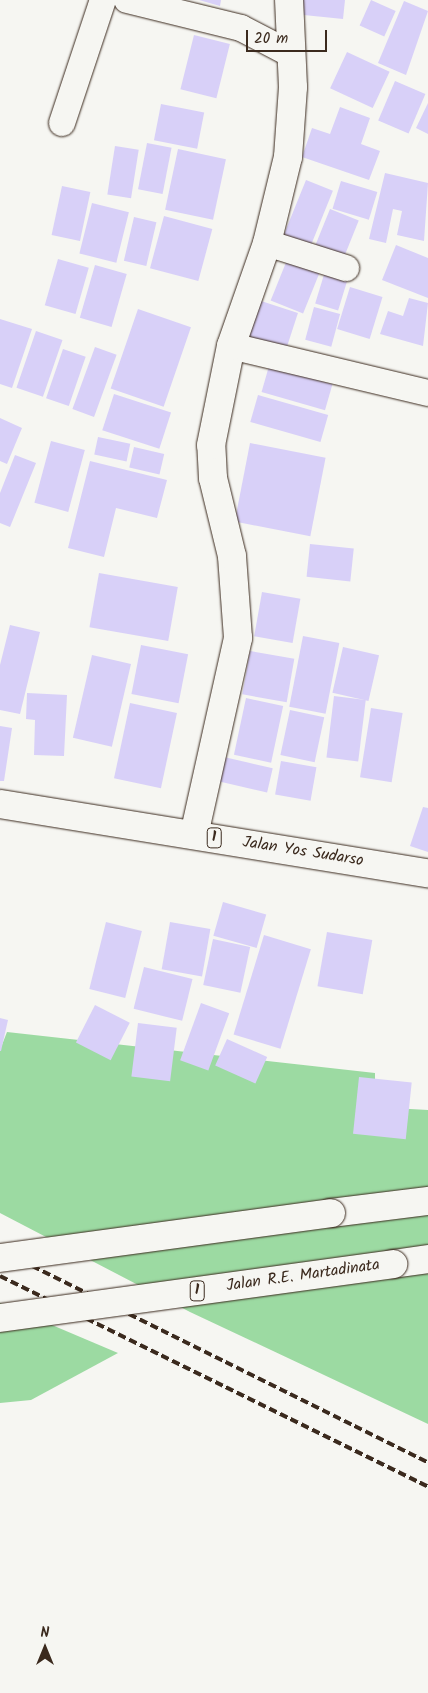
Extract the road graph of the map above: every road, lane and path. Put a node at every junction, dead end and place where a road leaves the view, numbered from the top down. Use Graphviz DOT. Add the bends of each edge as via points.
graph roads {
  1 [pos="103,0"];
  2 [pos="127,0"];
  3 [pos="289,0"];
  4 [pos="291,54"];
  5 [pos="62,124"];
  6 [pos="267,243"];
  7 [pos="346,268"];
  8 [pos="231,346"];
  9 [pos="428,393"];
  10 [pos="0,804"];
  11 [pos="194,835"];
  12 [pos="428,872"];
  13 [pos="428,1200"];
  14 [pos="0,1258"];
  15 [pos="428,1260"];
  16 [pos="0,1318"];
  1 -- 5 [label="street"];
  2 -- 4 [label="street" via="241,28"];
  3 -- 4 [label="main road"];
  4 -- 6 [label="main road" via="288,157"];
  6 -- 7 [label="street"];
  6 -- 8 [label="main road"];
  8 -- 9 [label="street"];
  8 -- 11 [label="main road" via="211,445 213,478 232,556 238,638"];
  10 -- 11 [label="main road, Jalan Yos Sudarso / 1"];
  11 -- 12 [label="main road, Jalan Yos Sudarso / 1"];
  13 -- 14 [label="main road, bridge"];
  15 -- 16 [label="main road, Jalan R.E. Martadinata / 1, bridge"];
}
